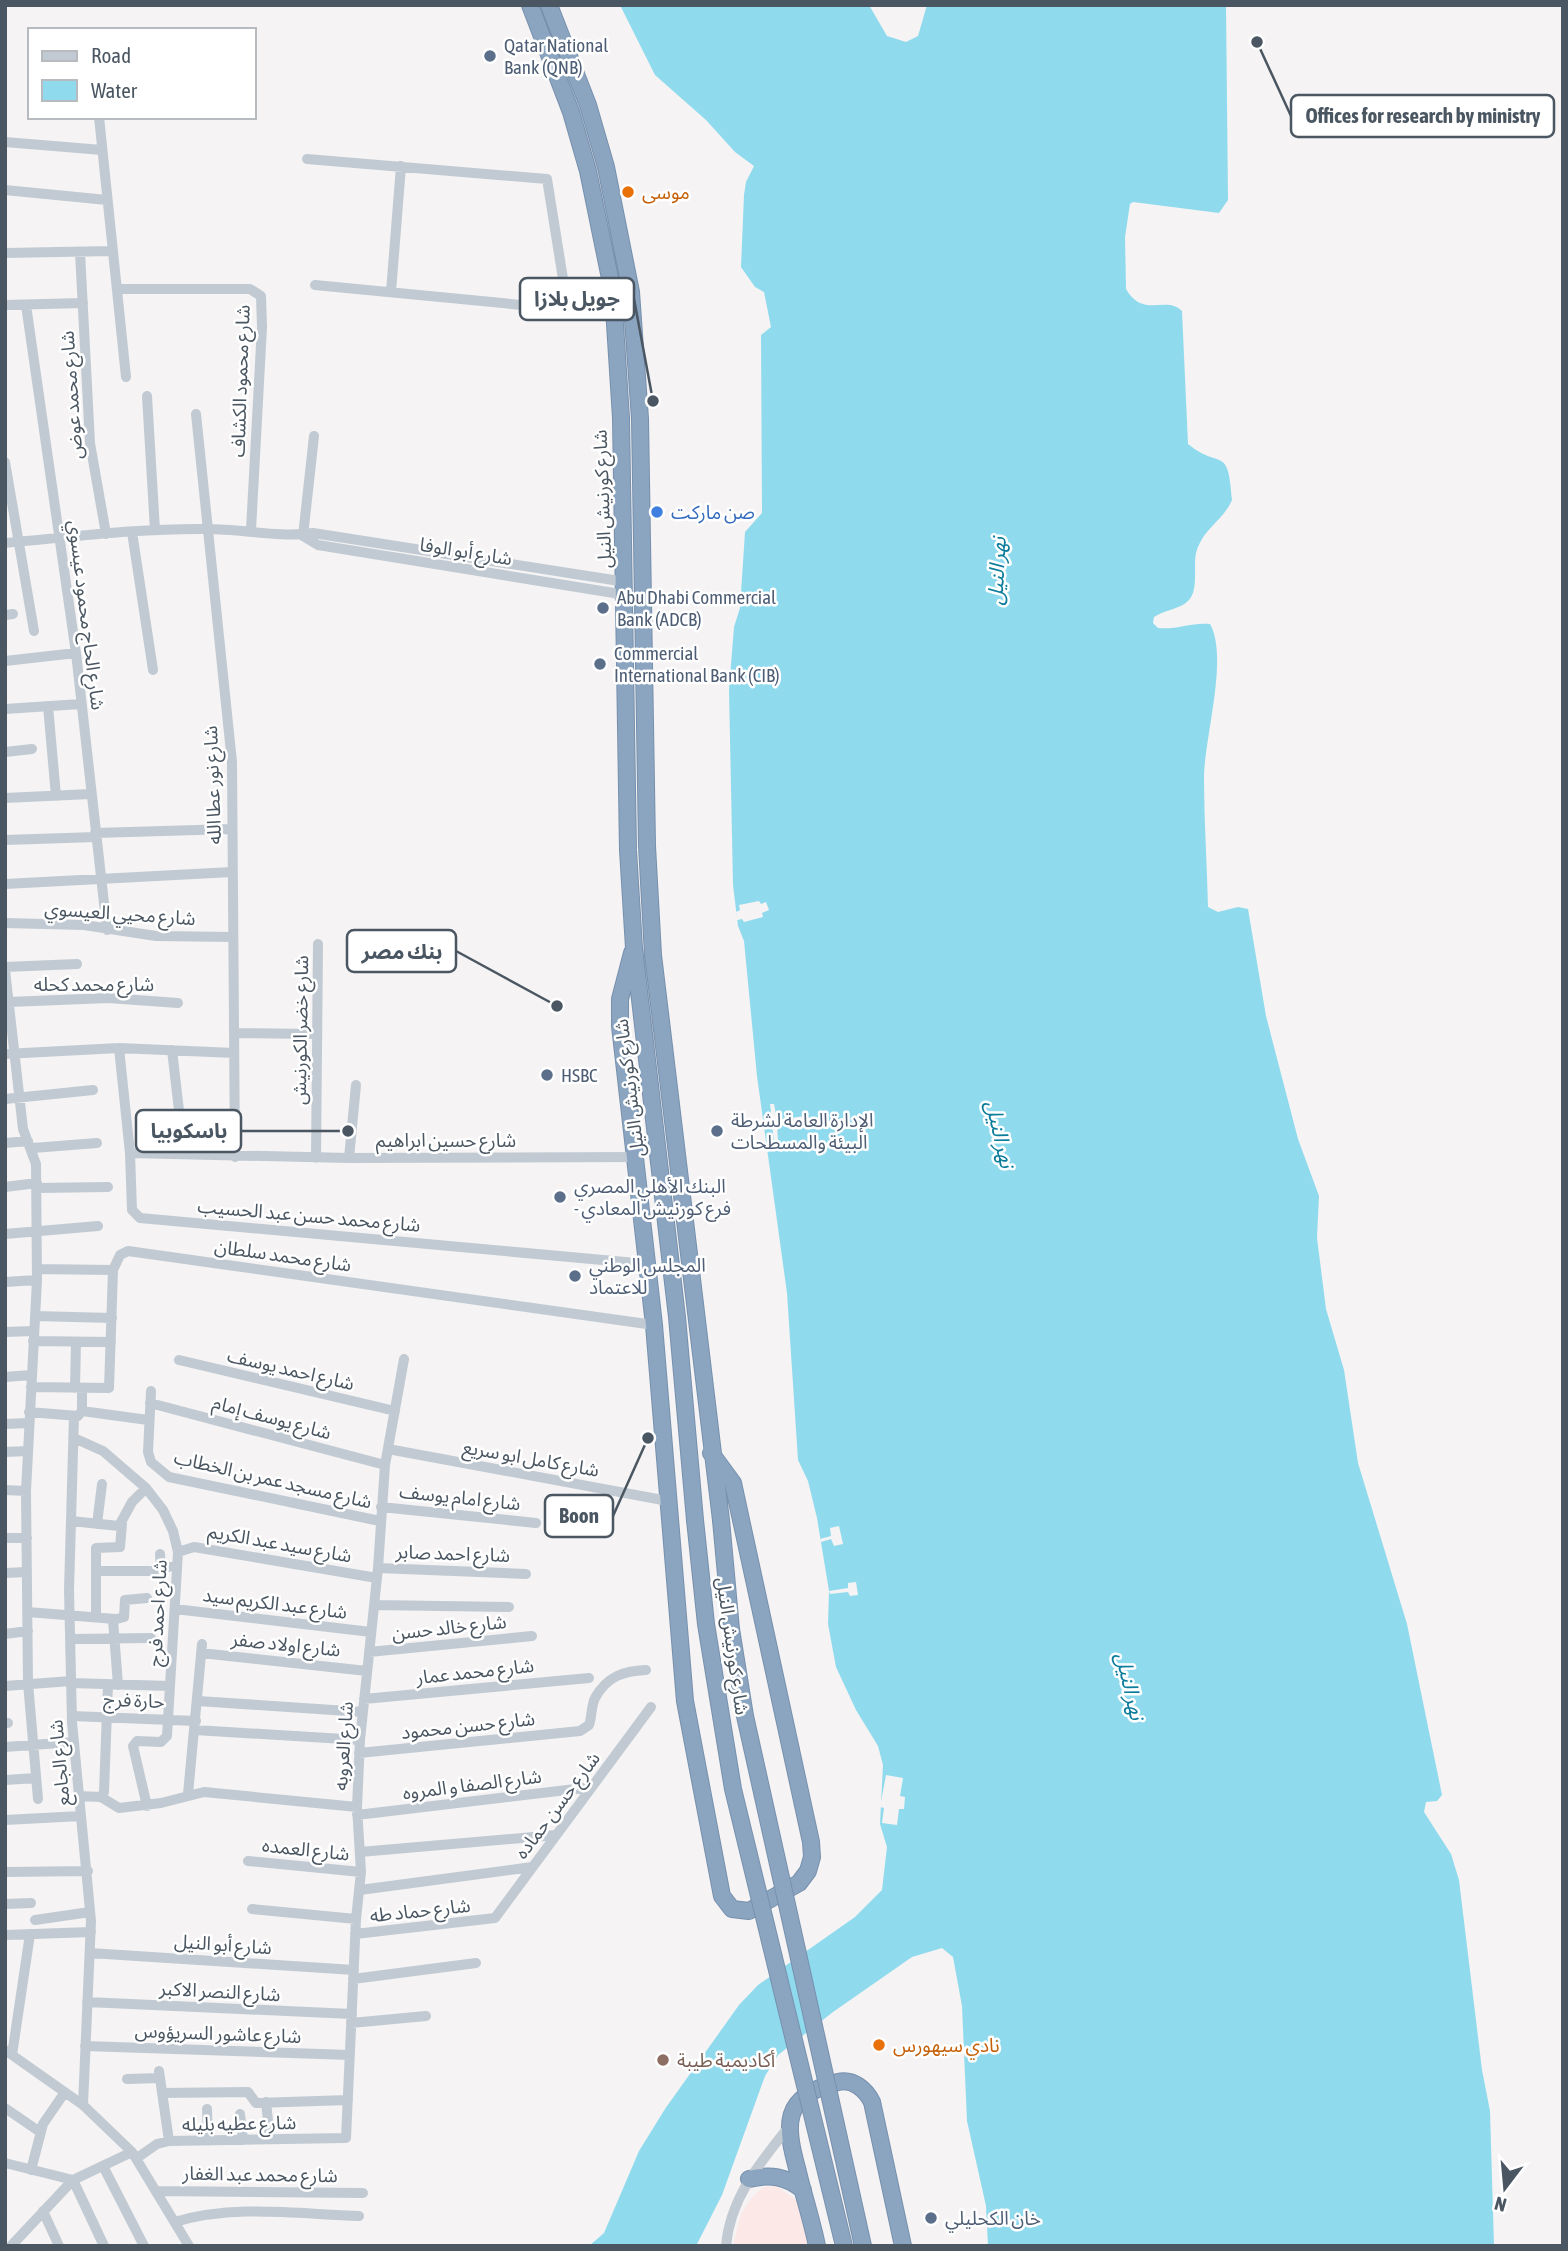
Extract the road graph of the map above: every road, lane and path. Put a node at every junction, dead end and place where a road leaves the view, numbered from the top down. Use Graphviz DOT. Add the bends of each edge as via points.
graph roads {
  1 [pos="530,5"];
  2 [pos="549,5"];
  3 [pos="99,119"];
  4 [pos="5,142"];
  5 [pos="102,150"];
  6 [pos="307,159"];
  7 [pos="401,166"];
  8 [pos="5,190"];
  9 [pos="107,200"];
  10 [pos="113,251"];
  11 [pos="80,252"];
  12 [pos="5,253"];
  13 [pos="315,285"];
  14 [pos="117,289"];
  15 [pos="391,292"];
  16 [pos="83,303"];
  17 [pos="5,305"];
  18 [pos="26,305"];
  19 [pos="568,310"];
  20 [pos="615,314"];
  21 [pos="126,377"];
  22 [pos="147,396"];
  23 [pos="196,414"];
  24 [pos="314,436"];
  25 [pos="5,462"];
  26 [pos="206,528"];
  27 [pos="155,530"];
  28 [pos="251,530"];
  29 [pos="132,532"];
  30 [pos="106,534"];
  31 [pos="303,536"];
  32 [pos="60,538"];
  33 [pos="19,542"];
  34 [pos="5,543"];
  35 [pos="626,588"];
  36 [pos="34,631"];
  37 [pos="76,653"];
  38 [pos="5,661"];
  39 [pos="152,670"];
  40 [pos="81,704"];
  41 [pos="48,706"];
  42 [pos="5,709"];
  43 [pos="32,749"];
  44 [pos="5,752"];
  45 [pos="90,794"];
  46 [pos="56,796"];
  47 [pos="5,798"];
  48 [pos="231,829"];
  49 [pos="95,835"];
  50 [pos="5,840"];
  51 [pos="232,872"];
  52 [pos="101,877"];
  53 [pos="5,884"];
  54 [pos="5,923"];
  55 [pos="107,930"];
  56 [pos="233,937"];
  57 [pos="318,944"];
  58 [pos="634,948"];
  59 [pos="76,964"];
  60 [pos="5,969"];
  61 [pos="178,1003"];
  62 [pos="8,1007"];
  63 [pos="234,1033"];
  64 [pos="317,1034"];
  65 [pos="119,1048"];
  66 [pos="172,1050"];
  67 [pos="10,1053"];
  68 [pos="234,1053"];
  69 [pos="356,1085"];
  70 [pos="93,1090"];
  71 [pos="20,1097"];
  72 [pos="5,1099"];
  73 [pos="5,1143"];
  74 [pos="97,1143"];
  75 [pos="31,1145"];
  76 [pos="130,1153"];
  77 [pos="184,1154"];
  78 [pos="235,1157"];
  79 [pos="635,1157"];
  80 [pos="316,1158"];
  81 [pos="349,1158"];
  82 [pos="5,1186"];
  83 [pos="37,1186"];
  84 [pos="108,1187"];
  85 [pos="98,1226"];
  86 [pos="37,1231"];
  87 [pos="5,1234"];
  88 [pos="647,1264"];
  89 [pos="113,1270"];
  90 [pos="37,1274"];
  91 [pos="5,1282"];
  92 [pos="650,1289"];
  93 [pos="35,1316"];
  94 [pos="677,1317"];
  95 [pos="112,1318"];
  96 [pos="654,1325"];
  97 [pos="5,1332"];
  98 [pos="34,1336"];
  99 [pos="76,1342"];
  100 [pos="111,1342"];
  101 [pos="404,1359"];
  102 [pos="179,1360"];
  103 [pos="5,1377"];
  104 [pos="31,1381"];
  105 [pos="78,1388"];
  106 [pos="150,1397"];
  107 [pos="395,1411"];
  108 [pos="78,1414"];
  109 [pos="29,1418"];
  110 [pos="148,1420"];
  111 [pos="5,1424"];
  112 [pos="74,1438"];
  113 [pos="388,1450"];
  114 [pos="5,1451"];
  115 [pos="28,1451"];
  116 [pos="712,1453"];
  117 [pos="385,1465"];
  118 [pos="159,1471"];
  119 [pos="102,1484"];
  120 [pos="5,1490"];
  121 [pos="148,1490"];
  122 [pos="26,1491"];
  123 [pos="668,1500"];
  124 [pos="381,1507"];
  125 [pos="71,1521"];
  126 [pos="380,1521"];
  127 [pos="536,1523"];
  128 [pos="97,1524"];
  129 [pos="122,1524"];
  130 [pos="5,1538"];
  131 [pos="27,1538"];
  132 [pos="178,1552"];
  133 [pos="160,1554"];
  134 [pos="177,1566"];
  135 [pos="161,1569"];
  136 [pos="96,1571"];
  137 [pos="27,1572"];
  138 [pos="5,1573"];
  139 [pos="378,1573"];
  140 [pos="526,1574"];
  141 [pos="147,1598"];
  142 [pos="374,1605"];
  143 [pos="509,1607"];
  144 [pos="174,1609"];
  145 [pos="28,1612"];
  146 [pos="70,1615"];
  147 [pos="96,1617"];
  148 [pos="115,1619"];
  149 [pos="28,1631"];
  150 [pos="371,1632"];
  151 [pos="5,1633"];
  152 [pos="532,1636"];
  153 [pos="114,1638"];
  154 [pos="151,1638"];
  155 [pos="70,1639"];
  156 [pos="369,1652"];
  157 [pos="646,1670"];
  158 [pos="367,1671"];
  159 [pos="589,1678"];
  160 [pos="71,1682"];
  161 [pos="28,1684"];
  162 [pos="113,1685"];
  163 [pos="5,1686"];
  164 [pos="170,1686"];
  165 [pos="364,1699"];
  166 [pos="198,1701"];
  167 [pos="651,1707"];
  168 [pos="363,1712"];
  169 [pos="72,1716"];
  170 [pos="107,1716"];
  171 [pos="168,1719"];
  172 [pos="195,1725"];
  173 [pos="359,1740"];
  174 [pos="74,1742"];
  175 [pos="33,1745"];
  176 [pos="5,1747"];
  177 [pos="359,1753"];
  178 [pos="36,1777"];
  179 [pos="5,1780"];
  180 [pos="592,1787"];
  181 [pos="188,1794"];
  182 [pos="78,1796"];
  183 [pos="101,1797"];
  184 [pos="38,1799"];
  185 [pos="147,1806"];
  186 [pos="357,1811"];
  187 [pos="81,1816"];
  188 [pos="5,1820"];
  189 [pos="556,1835"];
  190 [pos="360,1852"];
  191 [pos="248,1861"];
  192 [pos="532,1867"];
  193 [pos="5,1871"];
  194 [pos="88,1871"];
  195 [pos="361,1872"];
  196 [pos="360,1890"];
  197 [pos="31,1903"];
  198 [pos="5,1904"];
  199 [pos="252,1909"];
  200 [pos="90,1912"];
  201 [pos="356,1919"];
  202 [pos="34,1920"];
  203 [pos="488,1920"];
  204 [pos="91,1932"];
  205 [pos="30,1934"];
  206 [pos="355,1934"];
  207 [pos="5,1935"];
  208 [pos="90,1953"];
  209 [pos="476,1963"];
  210 [pos="354,1975"];
  211 [pos="87,2002"];
  212 [pos="426,2016"];
  213 [pos="352,2019"];
  214 [pos="85,2046"];
  215 [pos="9,2052"];
  216 [pos="350,2054"];
  217 [pos="128,2078"];
  218 [pos="65,2092"];
  219 [pos="162,2093"];
  220 [pos="348,2100"];
  221 [pos="266,2102"];
  222 [pos="83,2105"];
  223 [pos="5,2108"];
  224 [pos="207,2109"];
  225 [pos="240,2113"];
  226 [pos="787,2129"];
  227 [pos="40,2132"];
  228 [pos="346,2138"];
  229 [pos="270,2139"];
  230 [pos="243,2140"];
  231 [pos="169,2141"];
  232 [pos="208,2141"];
  233 [pos="135,2155"];
  234 [pos="5,2163"];
  235 [pos="103,2166"];
  236 [pos="31,2170"];
  237 [pos="749,2179"];
  238 [pos="73,2180"];
  239 [pos="803,2190"];
  240 [pos="157,2191"];
  241 [pos="363,2193"];
  242 [pos="43,2211"];
  243 [pos="359,2216"];
  244 [pos="175,2222"];
  245 [pos="16,2243"];
  246 [pos="60,2246"];
  247 [pos="104,2246"];
  248 [pos="144,2246"];
  249 [pos="189,2246"];
  250 [pos="726,2246"];
  251 [pos="817,2246"];
  252 [pos="844,2246"];
  253 [pos="863,2246"];
  254 [pos="904,2246"];
  1 -- 20 [label="highway, شارع كورنيش النيل" via="588,171"];
  2 -- 116 [label="highway, شارع كورنيش النيل" via="588,105 606,167 631,292 640,419 653,955"];
  3 -- 5 [label="street"];
  4 -- 5 [label="street"];
  5 -- 9 [label="street"];
  6 -- 7 [label="street"];
  7 -- 15 [label="street"];
  7 -- 19 [label="street" via="547,179"];
  8 -- 9 [label="street"];
  9 -- 10 [label="street"];
  10 -- 11 [label="street"];
  10 -- 14 [label="street"];
  11 -- 12 [label="street"];
  11 -- 16 [label="street, شارع محمد عوض"];
  13 -- 15 [label="street"];
  14 -- 21 [label="street"];
  14 -- 28 [label="street, شارع محمود الكشاف" via="250,289 261,296"];
  15 -- 19 [label="street"];
  16 -- 18 [label="street"];
  16 -- 30 [label="street, شارع محمد عوض" via="90,443"];
  17 -- 18 [label="street"];
  18 -- 32 [label="street, شارع الحاج محمود عيسوي"];
  19 -- 20 [label="street"];
  20 -- 35 [label="highway, شارع كورنيش النيل"];
  22 -- 27 [label="street"];
  23 -- 26 [label="street, شارع نور عطا الله"];
  24 -- 31 [label="street"];
  25 -- 33 [label="street"];
  26 -- 27 [label="street, شارع أبو الوفا"];
  26 -- 28 [label="street, شارع أبو الوفا"];
  26 -- 48 [label="street, شارع نور عطا الله" via="229,723"];
  27 -- 29 [label="street, شارع أبو الوفا"];
  28 -- 31 [label="street, شارع أبو الوفا"];
  29 -- 30 [label="street, شارع أبو الوفا"];
  29 -- 39 [label="street"];
  30 -- 32 [label="street, شارع أبو الوفا"];
  31 -- 35 [label="street, شارع أبو الوفا" via="319,534"];
  32 -- 33 [label="street, شارع أبو الوفا"];
  32 -- 37 [label="street, شارع الحاج محمود عيسوي"];
  33 -- 34 [label="street, شارع أبو الوفا"];
  33 -- 36 [label="street"];
  35 -- 58 [label="highway, شارع كورنيش النيل" via="628,837"];
  37 -- 38 [label="street"];
  37 -- 40 [label="street, شارع الحاج محمود عيسوي"];
  40 -- 41 [label="street"];
  40 -- 45 [label="street, شارع الحاج محمود عيسوي"];
  41 -- 42 [label="street"];
  41 -- 46 [label="street"];
  43 -- 44 [label="street"];
  45 -- 46 [label="street"];
  45 -- 49 [label="street, شارع الحاج محمود عيسوي"];
  46 -- 47 [label="street"];
  48 -- 49 [label="street"];
  48 -- 51 [label="street, شارع نور عطا الله"];
  49 -- 50 [label="street"];
  49 -- 52 [label="street, شارع الحاج محمود عيسوي"];
  51 -- 52 [label="street"];
  51 -- 56 [label="street, شارع نور عطا الله"];
  52 -- 53 [label="street"];
  52 -- 55 [label="street, شارع الحاج محمود عيسوي"];
  54 -- 55 [label="street, شارع محيي العيسوي"];
  55 -- 56 [label="street, شارع محيي العيسوي"];
  56 -- 63 [label="street, شارع نور عطا الله"];
  57 -- 64 [label="street, شارع خضر الكورنيش"];
  58 -- 79 [label="highway" via="622,986 620,1026"];
  58 -- 94 [label="highway, شارع كورنيش النيل"];
  59 -- 60 [label="street"];
  60 -- 62 [label="street"];
  61 -- 62 [label="street, شارع محمد كحله" via="108,998"];
  62 -- 67 [label="street"];
  63 -- 64 [label="street"];
  63 -- 68 [label="street, شارع نور عطا الله"];
  64 -- 80 [label="street, شارع خضر الكورنيش"];
  65 -- 66 [label="street"];
  65 -- 67 [label="street"];
  65 -- 76 [label="street, شارع محمد حسن عبد الحسيب"];
  66 -- 68 [label="street"];
  66 -- 77 [label="street"];
  67 -- 71 [label="street"];
  68 -- 78 [label="street, شارع نور عطا الله"];
  69 -- 81 [label="street"];
  70 -- 71 [label="street"];
  71 -- 72 [label="street"];
  71 -- 75 [label="street" via="23,1129"];
  73 -- 75 [label="street"];
  74 -- 75 [label="street"];
  75 -- 83 [label="street"];
  76 -- 77 [label="street, شارع حسين ابراهيم"];
  76 -- 88 [label="street, شارع محمد حسن عبد الحسيب" via="132,1210 139,1217"];
  77 -- 78 [label="street, شارع حسين ابراهيم"];
  78 -- 80 [label="street, شارع حسين ابراهيم"];
  79 -- 81 [label="street, شارع حسين ابراهيم"];
  79 -- 88 [label="highway"];
  80 -- 81 [label="street, شارع حسين ابراهيم"];
  82 -- 83 [label="street"];
  83 -- 84 [label="street"];
  83 -- 86 [label="street"];
  85 -- 86 [label="street"];
  86 -- 87 [label="street"];
  86 -- 90 [label="street"];
  88 -- 92 [label="highway"];
  89 -- 90 [label="street"];
  89 -- 95 [label="street"];
  89 -- 96 [label="street, شارع محمد سلطان" via="120,1255 136,1252"];
  90 -- 91 [label="street"];
  90 -- 93 [label="street"];
  92 -- 94 [label="highway"];
  92 -- 96 [label="highway"];
  93 -- 95 [label="street"];
  93 -- 98 [label="street"];
  94 -- 252 [label="highway, شارع كورنيش النيل, bridge" via="706,1624 733,1789"];
  95 -- 100 [label="street"];
  96 -- 123 [label="highway"];
  97 -- 98 [label="street"];
  98 -- 99 [label="street"];
  98 -- 104 [label="street"];
  99 -- 100 [label="street"];
  99 -- 105 [label="street"];
  100 -- 105 [label="street" via="109,1388"];
  101 -- 107 [label="street, شارع العروبه"];
  102 -- 107 [label="street, شارع احمد يوسف"];
  103 -- 104 [label="street"];
  104 -- 105 [label="street"];
  104 -- 109 [label="street"];
  105 -- 108 [label="street, شارع الجامع"];
  106 -- 110 [label="street, شارع مسجد عمر بن الخطاب"];
  106 -- 117 [label="street, شارع يوسف إمام"];
  107 -- 113 [label="street, شارع العروبه"];
  108 -- 109 [label="street"];
  108 -- 110 [label="street"];
  108 -- 112 [label="street, شارع الجامع"];
  109 -- 111 [label="street"];
  109 -- 115 [label="street"];
  110 -- 118 [label="street, شارع مسجد عمر بن الخطاب" via="148,1452"];
  112 -- 121 [label="street, شارع احمد فرج" via="103,1451"];
  112 -- 125 [label="street, شارع الجامع"];
  113 -- 117 [label="street, شارع العروبه"];
  113 -- 123 [label="street, شارع كامل ابو سريع"];
  114 -- 115 [label="street"];
  115 -- 122 [label="street"];
  116 -- 123 [label="highway" via="735,1491 811,1842 808,1871 799,1883 749,1911 732,1909 722,1896 685,1701"];
  116 -- 253 [label="highway, شارع كورنيش النيل, bridge" via="745,1716"];
  117 -- 124 [label="street, شارع العروبه"];
  118 -- 121 [label="street"];
  118 -- 126 [label="street, شارع مسجد عمر بن الخطاب" via="180,1480"];
  119 -- 128 [label="street"];
  120 -- 122 [label="street"];
  121 -- 129 [label="street" via="132,1502"];
  121 -- 132 [label="street, شارع احمد فرج" via="173,1531"];
  122 -- 131 [label="street"];
  124 -- 126 [label="street, شارع العروبه"];
  124 -- 127 [label="street, شارع امام يوسف"];
  125 -- 128 [label="street"];
  125 -- 146 [label="street, شارع الجامع"];
  126 -- 139 [label="street, شارع العروبه"];
  128 -- 129 [label="street"];
  129 -- 136 [label="street" via="120,1547 96,1548"];
  130 -- 131 [label="street"];
  131 -- 137 [label="street"];
  132 -- 134 [label="street, شارع احمد فرج"];
  132 -- 139 [label="street, شارع سيد عبد الكريم" via="194,1547"];
  133 -- 135 [label="street"];
  134 -- 135 [label="street"];
  134 -- 144 [label="street, شارع احمد فرج"];
  135 -- 136 [label="street"];
  136 -- 147 [label="street"];
  137 -- 138 [label="street"];
  137 -- 145 [label="street"];
  139 -- 140 [label="street, شارع احمد صابر"];
  139 -- 142 [label="street, شارع العروبه"];
  141 -- 148 [label="street" via="125,1600 124,1617"];
  142 -- 143 [label="street"];
  142 -- 150 [label="street, شارع العروبه"];
  144 -- 150 [label="street, شارع عبد الكريم سيد"];
  144 -- 164 [label="street, شارع احمد فرج"];
  145 -- 146 [label="street"];
  145 -- 149 [label="street"];
  146 -- 147 [label="street"];
  146 -- 155 [label="street, شارع الجامع"];
  147 -- 148 [label="street"];
  148 -- 153 [label="street"];
  149 -- 151 [label="street"];
  149 -- 161 [label="street"];
  150 -- 156 [label="street, شارع العروبه"];
  152 -- 156 [label="street, شارع خالد حسن"];
  153 -- 154 [label="street"];
  153 -- 155 [label="street"];
  153 -- 162 [label="street"];
  155 -- 160 [label="street, شارع الجامع"];
  156 -- 158 [label="street, شارع العروبه"];
  157 -- 177 [label="street, شارع حسن محمود" via="612,1677 596,1697 589,1725 580,1731"];
  158 -- 165 [label="street, شارع العروبه"];
  158 -- 166 [label="street, شارع اولاد صفر" via="202,1648"];
  159 -- 165 [label="street, شارع محمد عمار"];
  160 -- 161 [label="street"];
  160 -- 162 [label="street"];
  160 -- 169 [label="street, شارع الجامع"];
  161 -- 163 [label="street"];
  161 -- 175 [label="street"];
  162 -- 164 [label="street"];
  162 -- 170 [label="street"];
  164 -- 171 [label="street, شارع احمد فرج"];
  165 -- 168 [label="street, شارع العروبه"];
  166 -- 168 [label="street"];
  166 -- 172 [label="street"];
  167 -- 180 [label="street, شارع حسن حماده"];
  168 -- 173 [label="street, شارع العروبه"];
  169 -- 170 [label="street, حارة فرج"];
  169 -- 174 [label="street, شارع الجامع"];
  170 -- 171 [label="street, حارة فرج"];
  170 -- 183 [label="street"];
  171 -- 172 [label="street, حارة فرج"];
  171 -- 185 [label="street" via="164,1741 137,1741 133,1746"];
  172 -- 173 [label="street, حارة فرج"];
  172 -- 181 [label="street"];
  173 -- 177 [label="street, شارع العروبه"];
  174 -- 175 [label="street"];
  174 -- 182 [label="street, شارع الجامع"];
  175 -- 176 [label="street"];
  175 -- 178 [label="street"];
  177 -- 186 [label="street, شارع العروبه"];
  178 -- 179 [label="street"];
  178 -- 184 [label="street"];
  180 -- 186 [label="street, شارع الصفا و المروه"];
  180 -- 189 [label="street, شارع حسن حماده"];
  181 -- 185 [label="street, شارع الصفا و المروه"];
  181 -- 186 [label="street, شارع الصفا و المروه" via="204,1792"];
  182 -- 183 [label="street, شارع الصفا و المروه"];
  182 -- 187 [label="street, شارع الجامع"];
  183 -- 185 [label="street, شارع الصفا و المروه" via="115,1807"];
  186 -- 190 [label="street, شارع العروبه"];
  187 -- 188 [label="street"];
  187 -- 194 [label="street, شارع الجامع"];
  189 -- 190 [label="street"];
  189 -- 192 [label="street, شارع حسن حماده"];
  190 -- 195 [label="street, شارع العروبه"];
  191 -- 195 [label="street, شارع العمده"];
  192 -- 196 [label="street"];
  192 -- 203 [label="street, شارع حسن حماده" via="497,1916"];
  193 -- 194 [label="street"];
  194 -- 200 [label="street, شارع الجامع"];
  195 -- 196 [label="street, شارع العروبه"];
  196 -- 201 [label="street, شارع العروبه"];
  197 -- 198 [label="street"];
  199 -- 201 [label="street"];
  200 -- 202 [label="street"];
  200 -- 204 [label="street, شارع الجامع"];
  201 -- 206 [label="street, شارع العروبه"];
  203 -- 206 [label="street, شارع حماد طه"];
  204 -- 205 [label="street"];
  204 -- 208 [label="street, شارع الجامع"];
  205 -- 207 [label="street"];
  205 -- 215 [label="street"];
  206 -- 210 [label="street, شارع العروبه"];
  208 -- 210 [label="street, شارع أبو النيل"];
  208 -- 211 [label="street, شارع الجامع"];
  209 -- 210 [label="street, شارع أبو النيل"];
  210 -- 213 [label="street, شارع العروبه"];
  211 -- 213 [label="street, شارع النصر الاكبر"];
  211 -- 214 [label="street, شارع الجامع"];
  212 -- 213 [label="street, شارع النصر الاكبر"];
  213 -- 216 [label="street, شارع العروبه"];
  214 -- 216 [label="street, شارع عاشور السريؤوس"];
  214 -- 222 [label="street, شارع الجامع"];
  215 -- 218 [label="street"];
  216 -- 220 [label="street, شارع العروبه"];
  217 -- 219 [label="street" via="160,2075"];
  218 -- 222 [label="street"];
  218 -- 227 [label="street"];
  219 -- 221 [label="street" via="248,2092 254,2102"];
  219 -- 231 [label="street"];
  220 -- 221 [label="street"];
  220 -- 228 [label="street, شارع العروبه"];
  221 -- 229 [label="street"];
  222 -- 233 [label="street"];
  223 -- 227 [label="street"];
  224 -- 232 [label="street"];
  225 -- 230 [label="street"];
  226 -- 237 [label="street"];
  226 -- 239 [label="highway"];
  226 -- 254 [label="highway" via="800,2098 839,2081 864,2091 874,2109"];
  227 -- 236 [label="street"];
  228 -- 229 [label="street, شارع عطيه بليله"];
  229 -- 230 [label="street, شارع عطيه بليله"];
  230 -- 232 [label="street, شارع عطيه بليله"];
  231 -- 232 [label="street, شارع عطيه بليله"];
  231 -- 233 [label="street, شارع عطيه بليله"];
  233 -- 235 [label="street, شارع عطيه بليله"];
  233 -- 240 [label="street"];
  234 -- 236 [label="street"];
  235 -- 238 [label="street, شارع عطيه بليله"];
  235 -- 248 [label="street"];
  236 -- 238 [label="street"];
  237 -- 239 [label="highway" via="772,2176"];
  237 -- 250 [label="street" via="732,2216"];
  238 -- 242 [label="street"];
  238 -- 247 [label="street"];
  239 -- 251 [label="highway"];
  240 -- 241 [label="street, شارع محمد عبد الغفار"];
  240 -- 244 [label="street"];
  242 -- 245 [label="street"];
  242 -- 246 [label="street"];
  243 -- 244 [label="street" via="239,2211"];
  244 -- 249 [label="street"];
}
